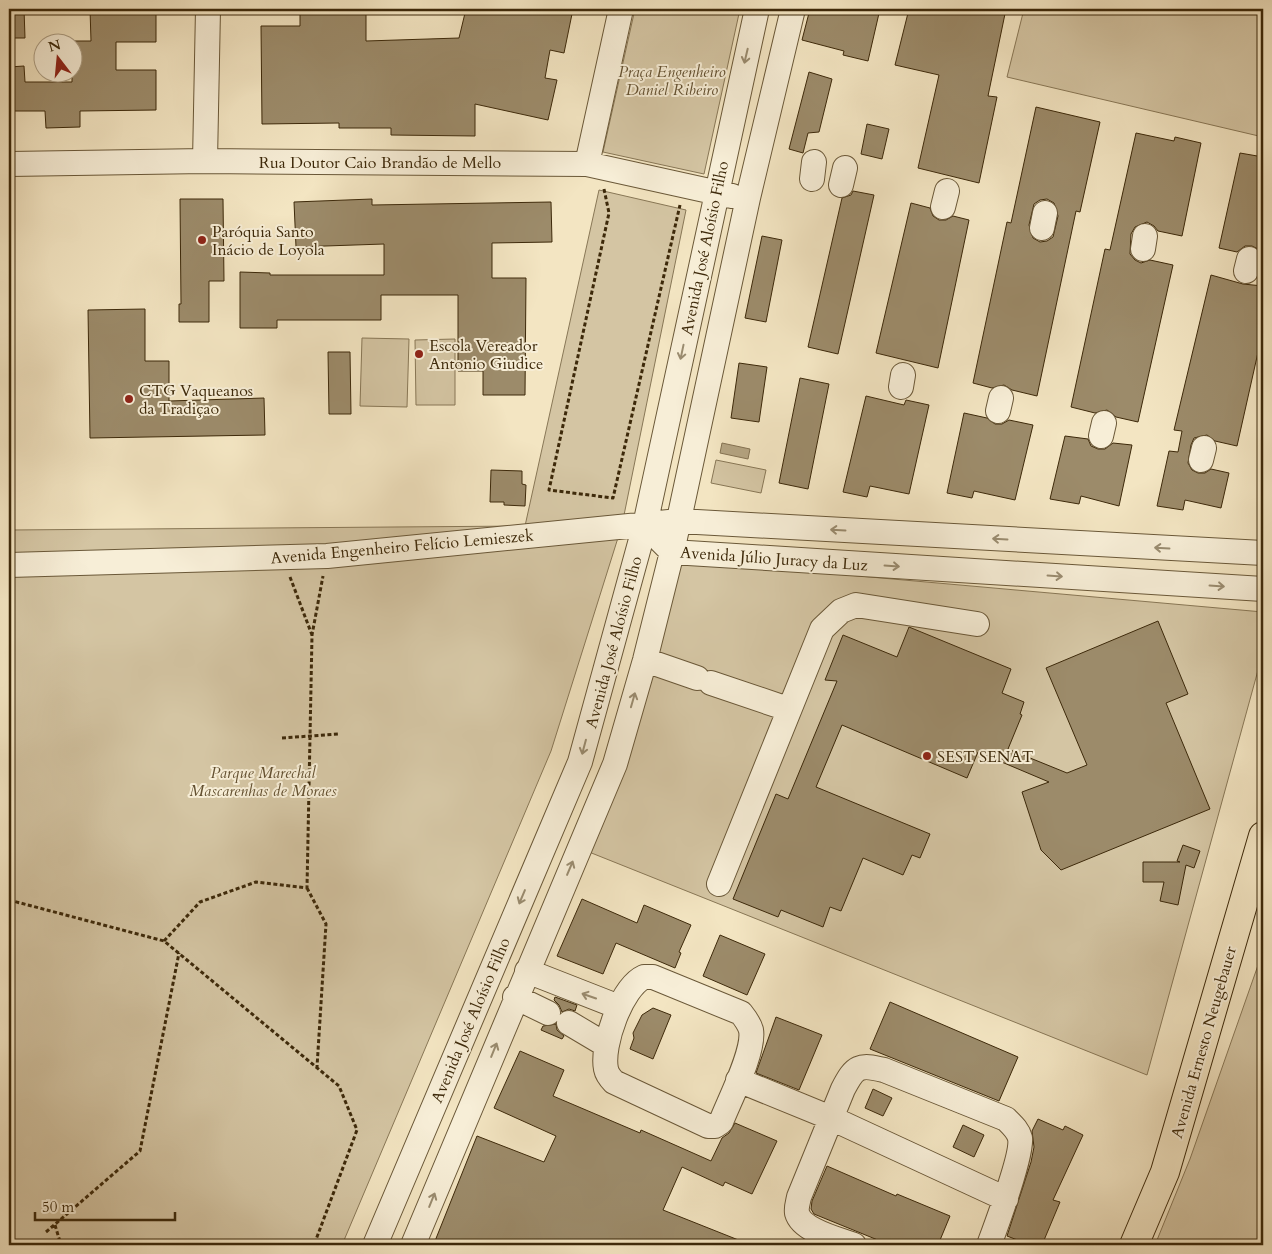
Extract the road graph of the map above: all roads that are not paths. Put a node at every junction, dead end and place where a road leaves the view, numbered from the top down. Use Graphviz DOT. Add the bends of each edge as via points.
graph roads {
  1 [pos="208,9"];
  2 [pos="620,9"];
  3 [pos="757,9"];
  4 [pos="793,9"];
  5 [pos="205,161"];
  6 [pos="9,164"];
  7 [pos="593,165"];
  8 [pos="716,193"];
  9 [pos="748,198"];
  10 [pos="679,520"];
  11 [pos="645,525"];
  12 [pos="672,552"];
  13 [pos="1263,554"];
  14 [pos="9,564"];
  15 [pos="1263,588"];
  16 [pos="977,624"];
  17 [pos="645,660"];
  18 [pos="788,709"];
  19 [pos="1263,840"];
  20 [pos="719,884"];
  21 [pos="527,971"];
  22 [pos="515,997"];
  23 [pos="620,1007"];
  24 [pos="548,1013"];
  25 [pos="569,1023"];
  26 [pos="606,1045"];
  27 [pos="738,1080"];
  28 [pos="831,1118"];
  29 [pos="1006,1199"];
  30 [pos="846,1244"];
  31 [pos="374,1245"];
  32 [pos="413,1245"];
  33 [pos="990,1245"];
  34 [pos="1134,1245"];
  1 -- 5 [label="street"];
  2 -- 7 [label="street"];
  3 -- 8 [label="street, Avenida José Aloísio Filho, one-way"];
  4 -- 9 [label="street, Avenida José Aloísio Filho"];
  5 -- 6 [label="street, Rua Doutor Caio Brandão de Mello"];
  5 -- 7 [label="street, Rua Doutor Caio Brandão de Mello"];
  7 -- 8 [label="street, Rua Doutor Caio Brandão de Mello"];
  8 -- 9 [label="street, Rua Doutor Caio Brandão de Mello"];
  8 -- 11 [label="street, Avenida José Aloísio Filho, one-way"];
  9 -- 10 [label="street, Avenida José Aloísio Filho"];
  10 -- 11 [label="street, Avenida Júlio Juracy da Luz"];
  10 -- 12 [label="street, Avenida José Aloísio Filho"];
  13 -- 10 [label="street, Avenida Júlio Juracy da Luz, one-way"];
  11 -- 12 [label="street, Avenida Júlio Juracy da Luz"];
  11 -- 14 [label="street, Avenida Engenheiro Felício Lemieszek" via="327,556"];
  11 -- 31 [label="street, Avenida José Aloísio Filho, one-way" via="580,762"];
  12 -- 15 [label="street, Avenida Júlio Juracy da Luz, one-way"];
  12 -- 17 [label="street, Avenida José Aloísio Filho"];
  16 -- 18 [label="street" via="856,605 841,611 822,629"];
  17 -- 18 [label="street"];
  21 -- 17 [label="street, Avenida José Aloísio Filho, one-way" via="615,764"];
  18 -- 20 [label="street"];
  19 -- 34 [label="main road, Avenida Ernesto Neugebauer" via="1165,1172"];
  21 -- 22 [label="street, Avenida José Aloísio Filho"];
  23 -- 21 [label="street, one-way"];
  22 -- 24 [label="street"];
  32 -- 22 [label="street, Avenida José Aloísio Filho, one-way"];
  23 -- 26 [label="street"];
  23 -- 27 [label="street" via="638,980 653,977 741,1013 748,1022 752,1037"];
  25 -- 26 [label="street"];
  26 -- 27 [label="street" via="605,1067 614,1082 708,1126 721,1122"];
  27 -- 28 [label="street"];
  28 -- 29 [label="street"];
  28 -- 29 [label="street" via="851,1073 859,1067 868,1066 1006,1119 1016,1128 1020,1140"];
  28 -- 30 [label="street" via="796,1212 802,1222"];
  29 -- 33 [label="street"];
}
